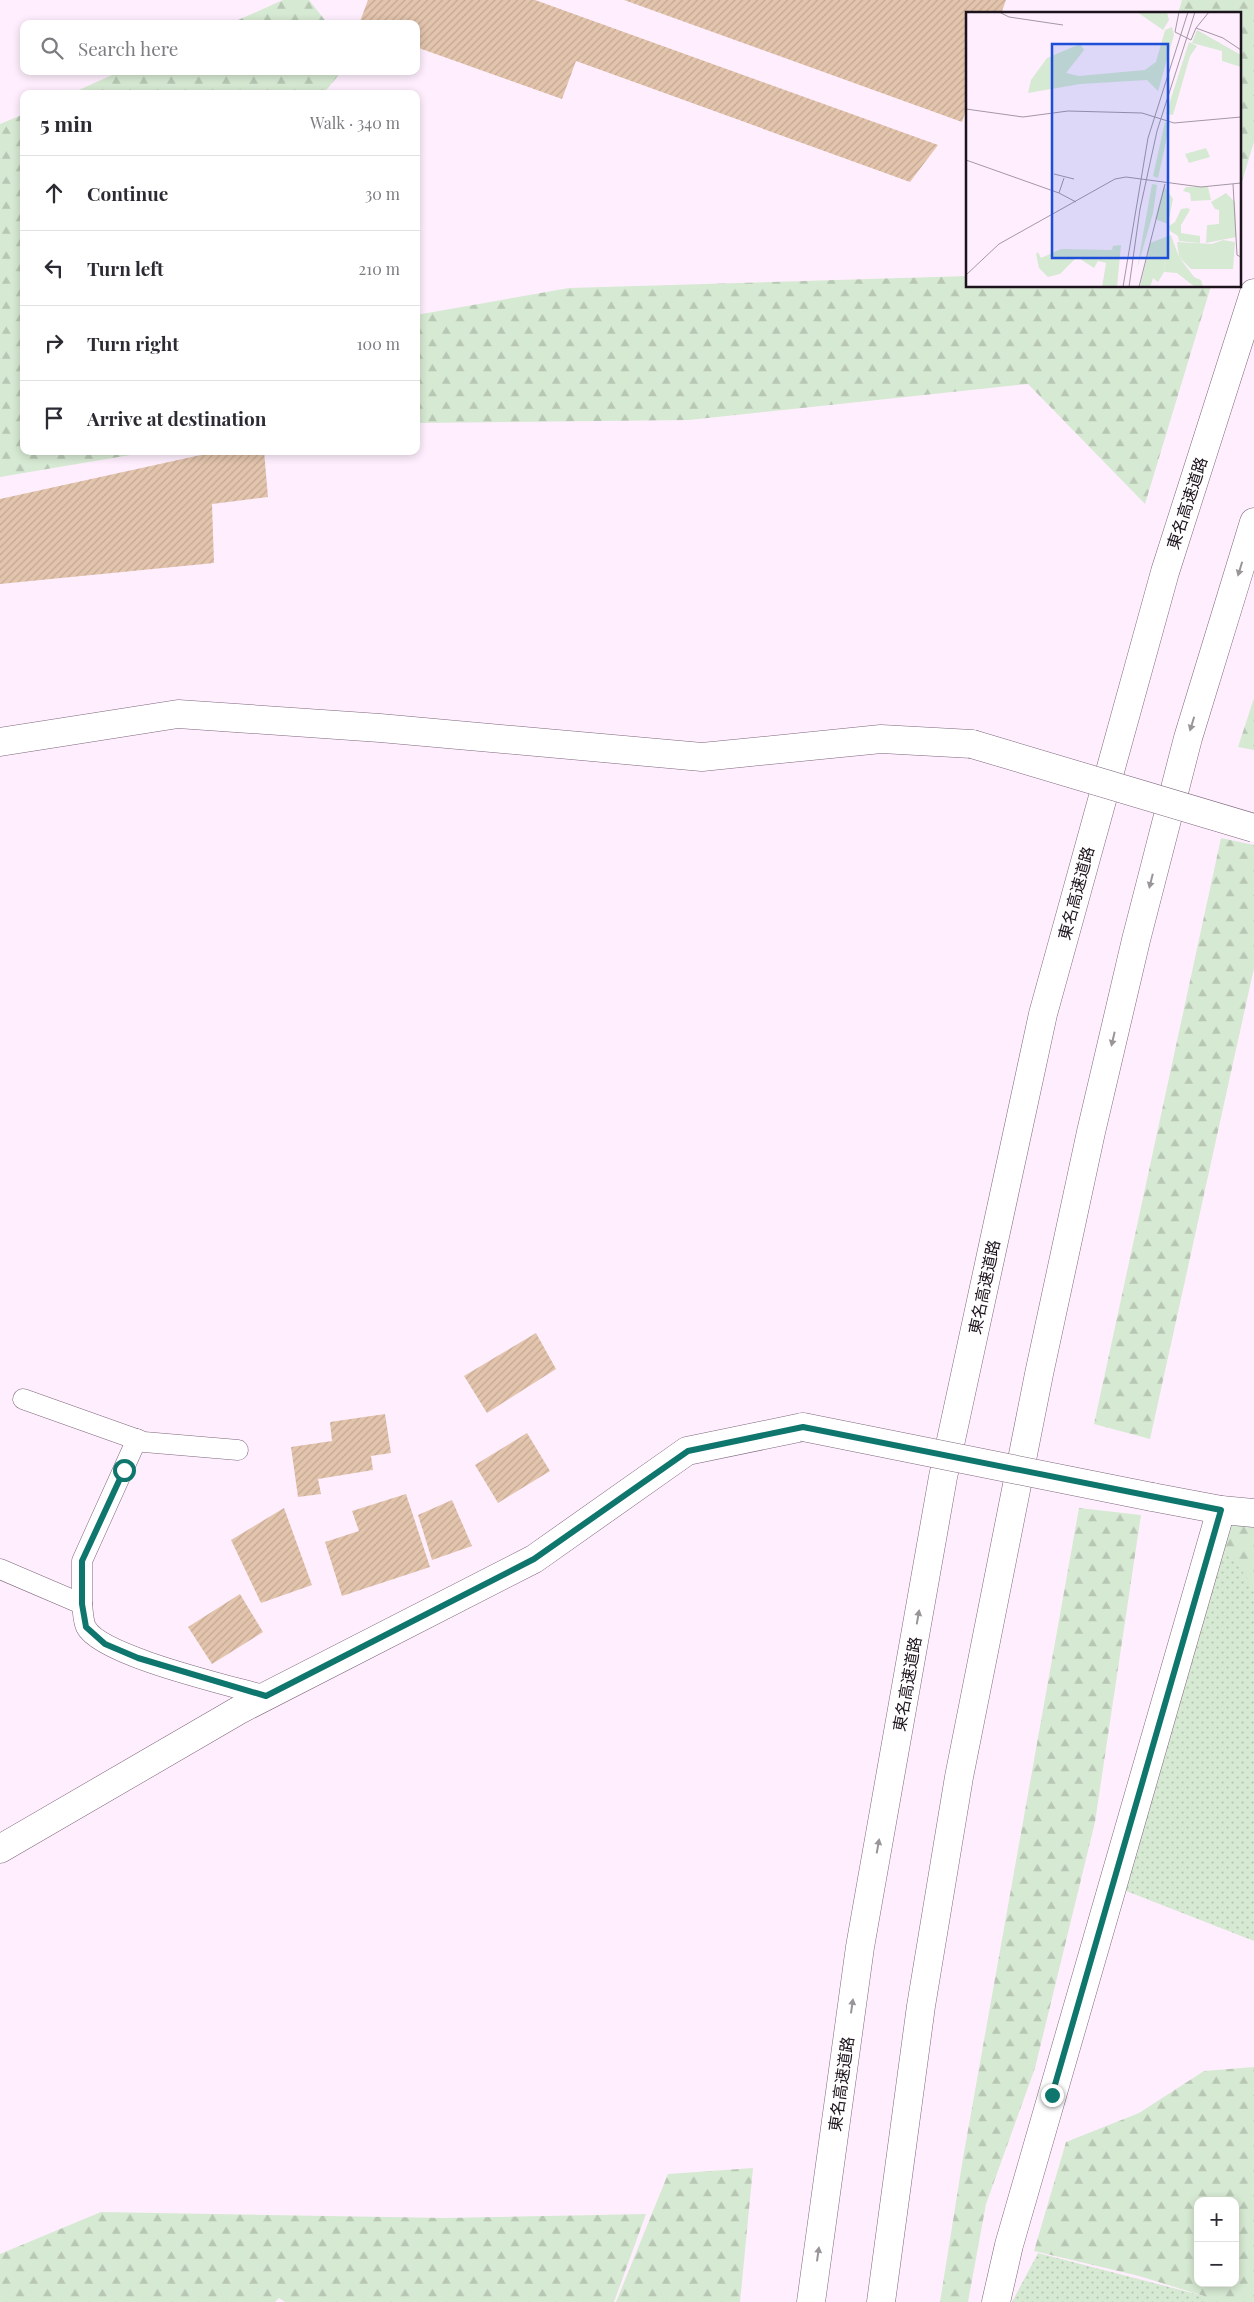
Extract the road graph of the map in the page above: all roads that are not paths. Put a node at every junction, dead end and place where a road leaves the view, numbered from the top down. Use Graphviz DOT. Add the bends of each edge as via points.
graph roads {
  1 [pos="1254,293"];
  2 [pos="1254,522"];
  3 [pos="0,742"];
  4 [pos="1254,828"];
  5 [pos="23,1399"];
  6 [pos="137,1440"];
  7 [pos="238,1450"];
  8 [pos="1221,1510"];
  9 [pos="1254,1513"];
  10 [pos="0,1570"];
  11 [pos="82,1604"];
  12 [pos="266,1696"];
  13 [pos="0,1849"];
  14 [pos="811,2302"];
  15 [pos="881,2302"];
  16 [pos="996,2302"];
  14 -- 1 [label="main road, 東名高速道路, one-way" via="860,1947 943,1477 1042,1014 1165,572"];
  2 -- 15 [label="main road, one-way" via="1188,738 1136,940 1039,1374 959,1777 921,2006"];
  3 -- 4 [label="main road, bridge" via="178,714 380,728 702,757 880,739 972,744"];
  5 -- 6 [label="lane"];
  6 -- 7 [label="lane"];
  6 -- 11 [label="lane" via="82,1561"];
  8 -- 9 [label="main road"];
  8 -- 12 [label="main road, bridge" via="803,1427 688,1451 534,1559"];
  8 -- 16 [label="main road" via="1012,2235"];
  10 -- 11 [label="lane"];
  11 -- 12 [label="lane" via="86,1627 105,1644 138,1658"];
  12 -- 13 [label="main road"];
}
